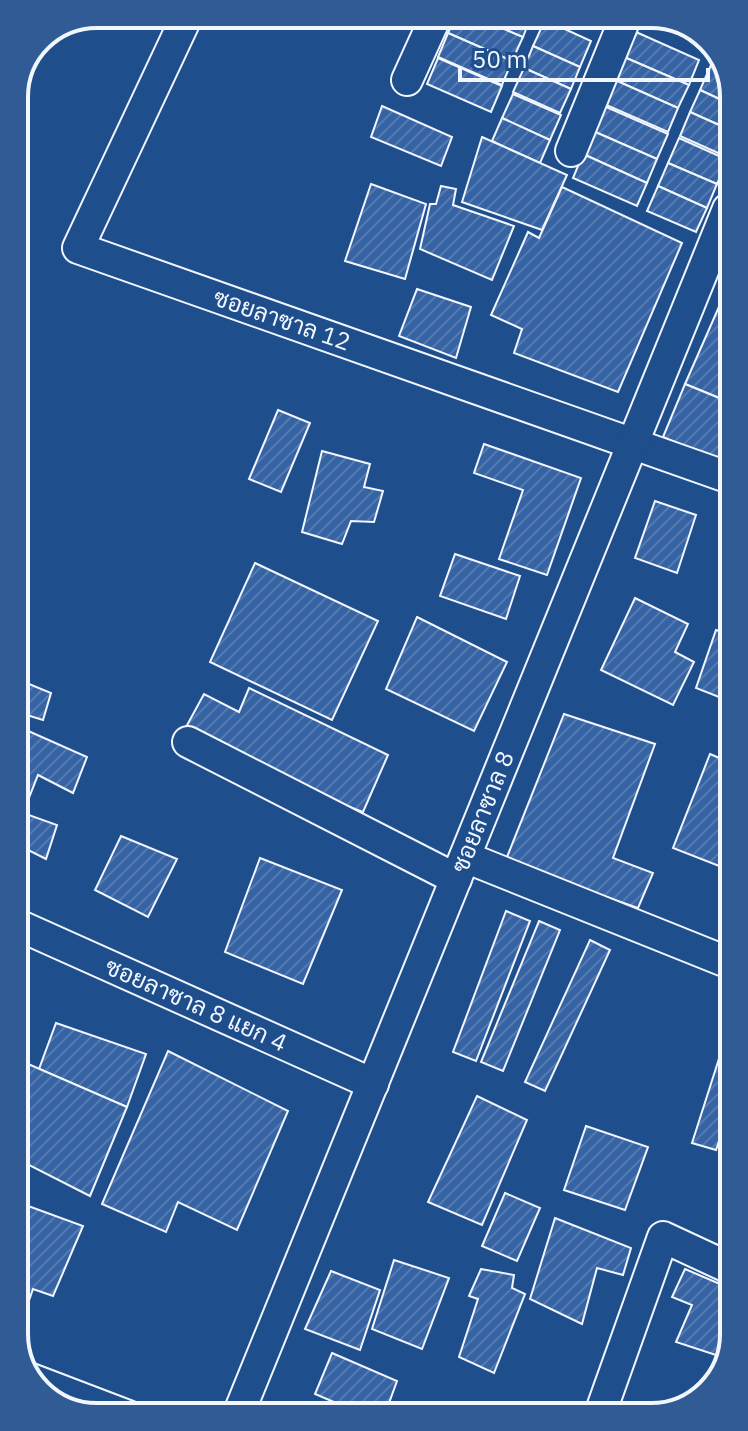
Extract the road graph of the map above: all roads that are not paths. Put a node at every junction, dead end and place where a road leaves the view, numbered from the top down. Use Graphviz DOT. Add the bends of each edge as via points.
graph roads {
  1 [pos="181,28"];
  2 [pos="431,28"];
  3 [pos="621,28"];
  4 [pos="407,80"];
  5 [pos="571,151"];
  6 [pos="720,228"];
  7 [pos="631,443"];
  8 [pos="720,474"];
  9 [pos="188,742"];
  10 [pos="461,868"];
  11 [pos="28,929"];
  12 [pos="720,960"];
  13 [pos="373,1084"];
  14 [pos="720,1263"];
  15 [pos="54,1388"];
  16 [pos="94,1403"];
  17 [pos="243,1403"];
  18 [pos="604,1403"];
  1 -- 7 [label="street, ซอยลาซาล 12" via="78,248"];
  2 -- 4 [label="street"];
  3 -- 5 [label="street"];
  6 -- 7 [label="street, ซอยลาซาล 8"];
  7 -- 8 [label="street, ซอยลาซาล 12"];
  7 -- 10 [label="street, ซอยลาซาล 8"];
  9 -- 10 [label="street"];
  10 -- 12 [label="street"];
  10 -- 13 [label="street, ซอยลาซาล 8"];
  11 -- 13 [label="street, ซอยลาซาล 8 แยก 4"];
  13 -- 17 [label="street, ซอยลาซาล 8"];
  14 -- 18 [label="street" via="663,1237"];
  15 -- 16 [label="street"];
}
